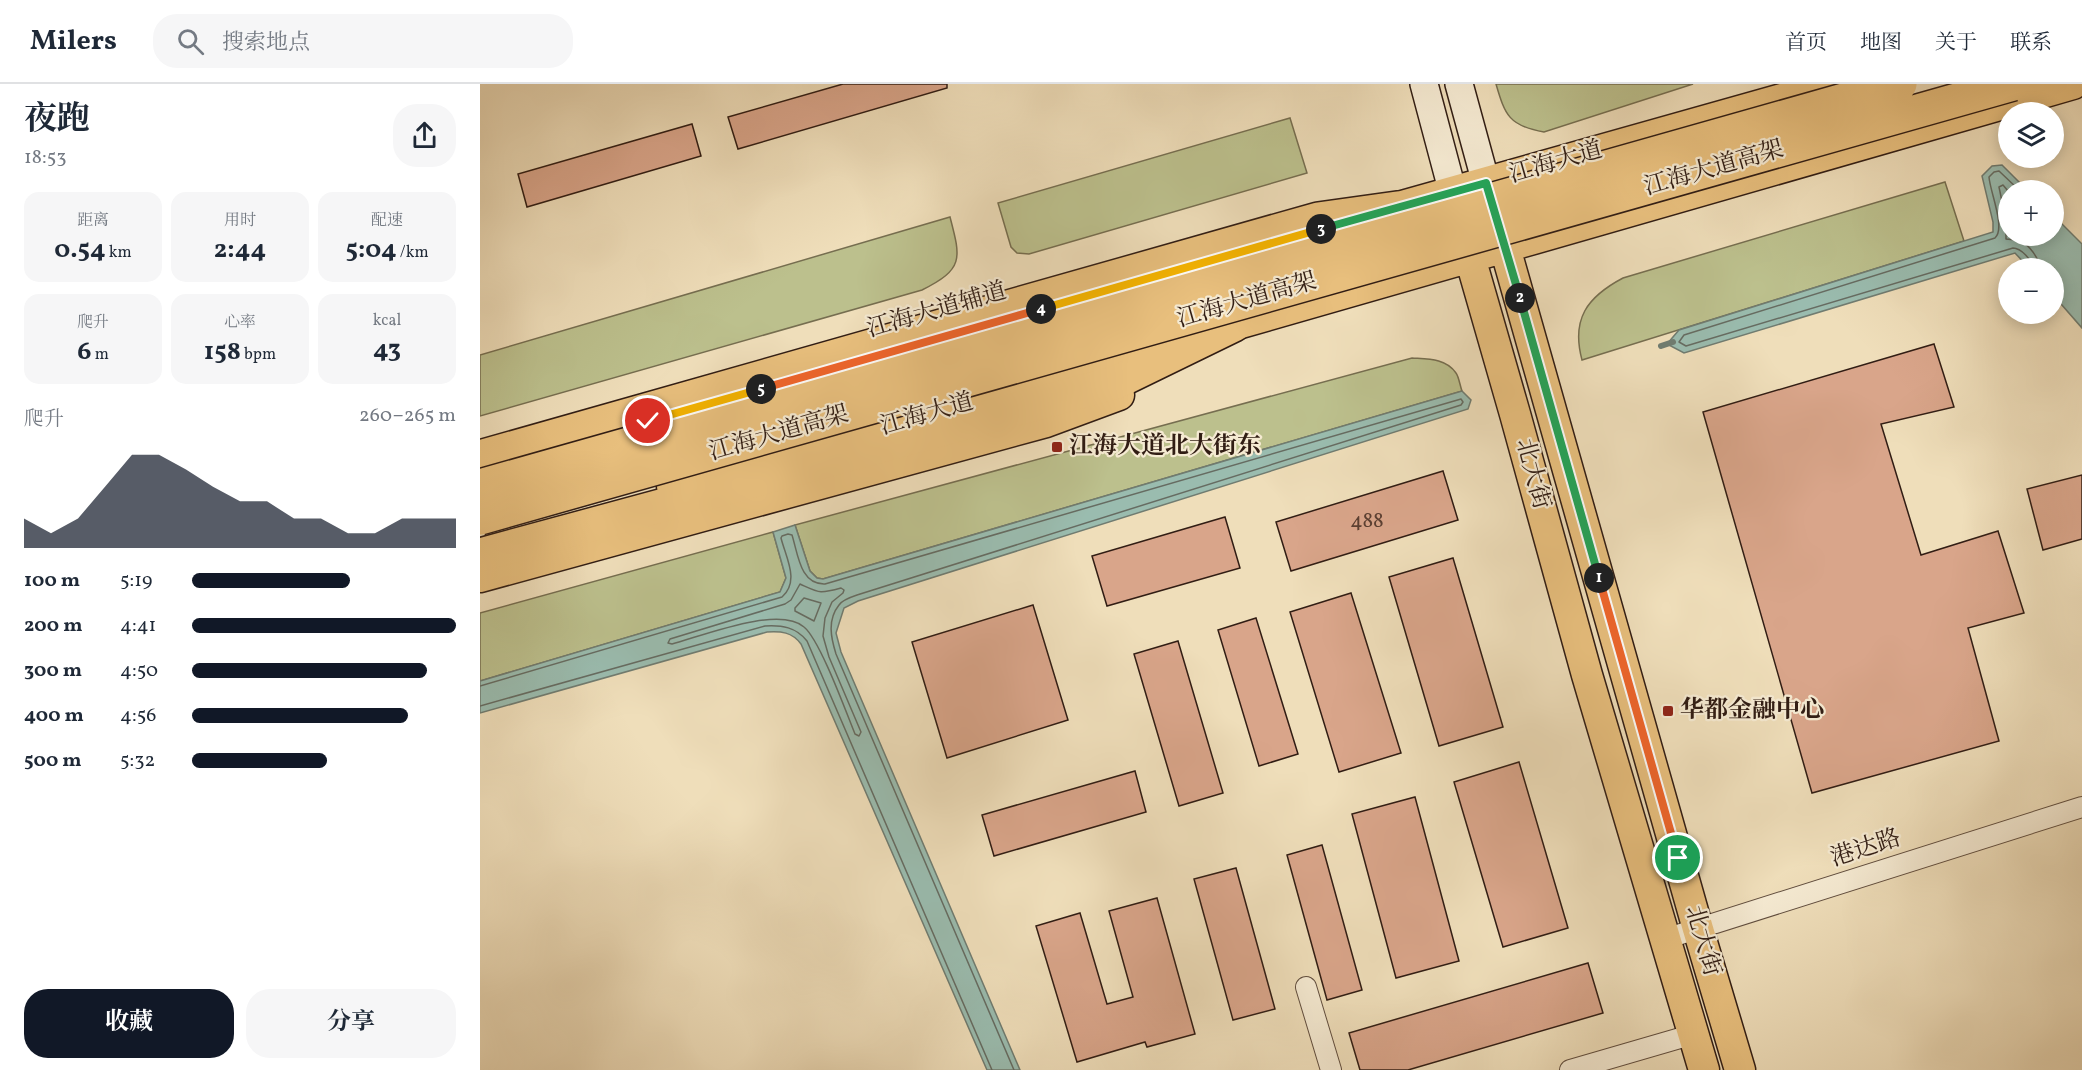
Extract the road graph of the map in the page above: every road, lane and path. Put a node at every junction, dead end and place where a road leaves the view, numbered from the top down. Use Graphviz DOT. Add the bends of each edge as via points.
graph roads {
  1 [pos="1424,84"];
  2 [pos="1459,84"];
  3 [pos="1835,84"];
  4 [pos="1900,84"];
  5 [pos="2013,84"];
  6 [pos="2062,87"];
  7 [pos="2082,89"];
  8 [pos="1486,183"];
  9 [pos="1453,192"];
  10 [pos="1397,208"];
  11 [pos="1506,249"];
  12 [pos="1469,259"];
  13 [pos="1234,325"];
  14 [pos="1120,388"];
  15 [pos="480,441"];
  16 [pos="480,457"];
  17 [pos="480,469"];
  18 [pos="480,486"];
  19 [pos="480,518"];
  20 [pos="480,540"];
  21 [pos="480,555"];
  22 [pos="480,577"];
  23 [pos="2082,807"];
  24 [pos="1698,929"];
  25 [pos="1665,939"];
  26 [pos="1306,987"];
  27 [pos="1694,1035"];
  28 [pos="1331,1070"];
  29 [pos="1570,1070"];
  30 [pos="1704,1070"];
  31 [pos="1740,1070"];
  1 -- 9 [label="main road, 北大街"];
  2 -- 8 [label="main road, 北大街"];
  3 -- 8 [label="main road, 江海大道"];
  4 -- 18 [label="highway, 江海大道高架, bridge"];
  5 -- 19 [label="highway, 江海大道高架, bridge"];
  6 -- 7 [label="main road"];
  6 -- 11 [label="main road, 江海大道"];
  8 -- 9 [label="main road, 江海大道"];
  8 -- 11 [label="main road, 北大街"];
  9 -- 10 [label="main road, 江海大道"];
  9 -- 12 [label="main road, 北大街"];
  10 -- 15 [label="main road, 江海大道辅道" via="1313,204"];
  10 -- 16 [label="highway" via="1317,219"];
  10 -- 17 [label="main road, 江海大道"];
  11 -- 12 [label="main road, 江海大道"];
  11 -- 24 [label="main road, 北大街"];
  12 -- 13 [label="main road, 江海大道"];
  12 -- 25 [label="main road, 北大街"];
  13 -- 14 [label="highway"];
  13 -- 20 [label="main road, 江海大道"];
  14 -- 21 [label="highway"];
  14 -- 22 [label="main road" via="1046,422"];
  23 -- 24 [label="street, 港达路"];
  24 -- 25 [label="street, 港达路"];
  24 -- 31 [label="main road, 北大街"];
  25 -- 27 [label="main road, 北大街"];
  26 -- 28 [label="street"];
  27 -- 29 [label="street"];
  27 -- 30 [label="main road, 北大街"];
}
